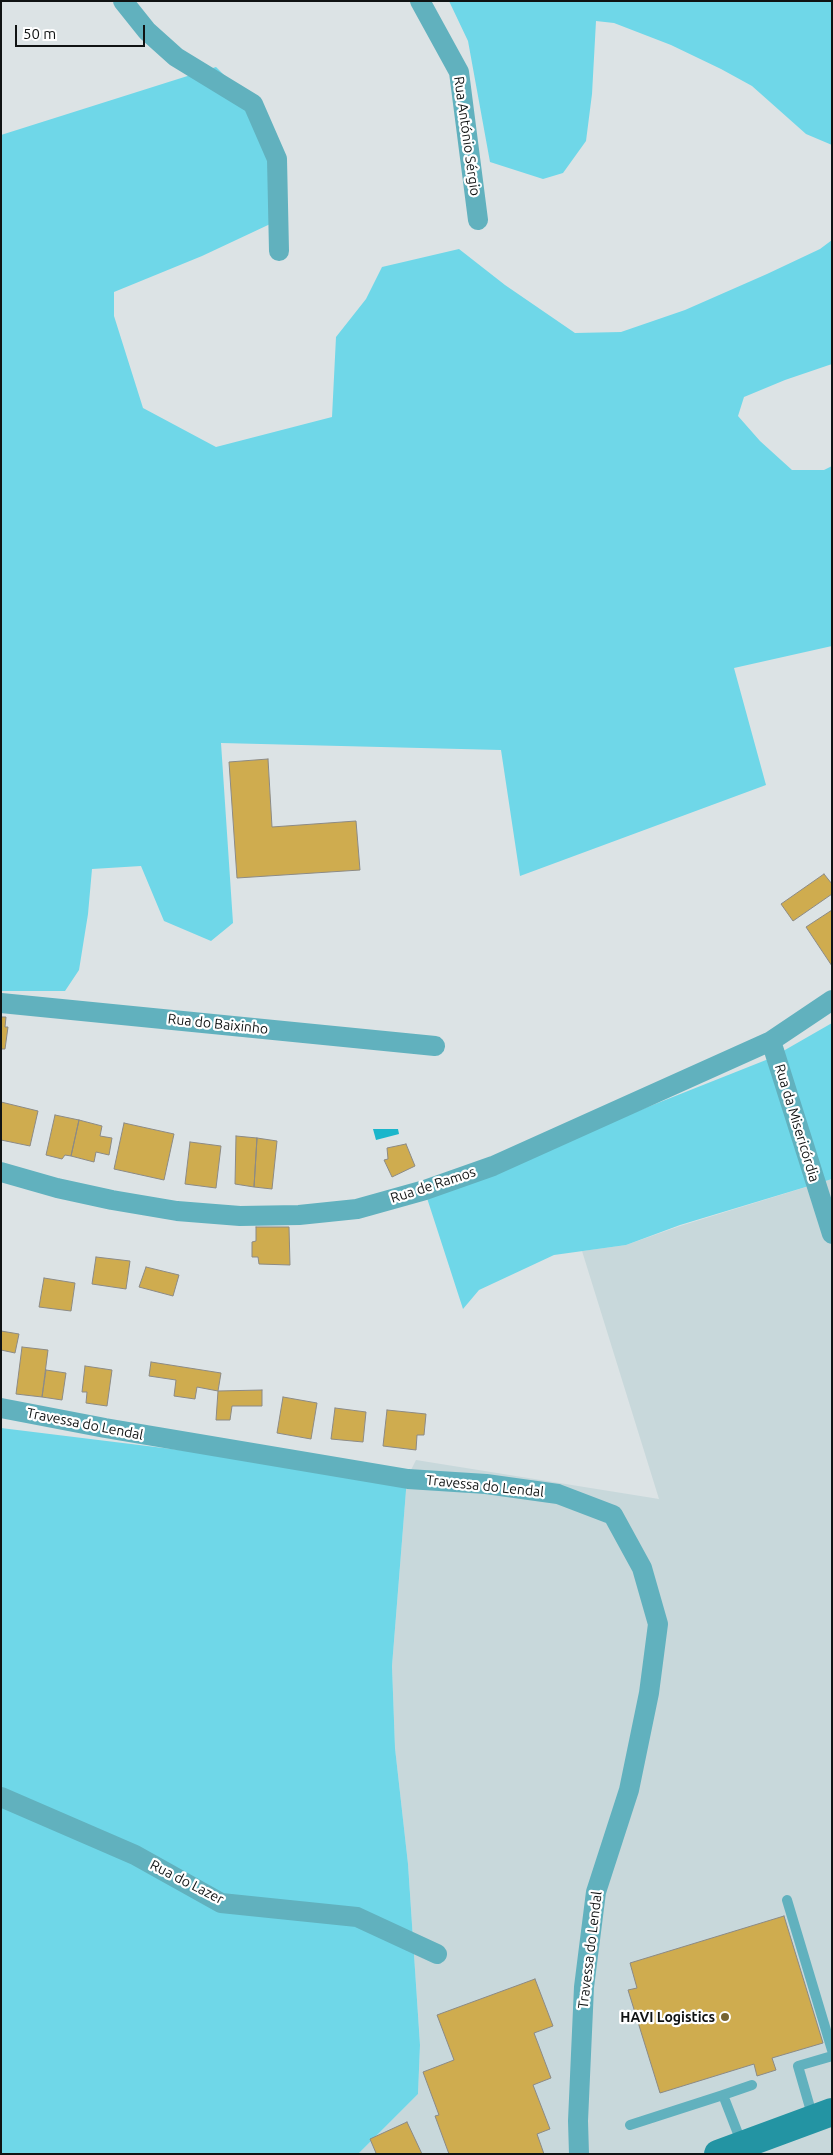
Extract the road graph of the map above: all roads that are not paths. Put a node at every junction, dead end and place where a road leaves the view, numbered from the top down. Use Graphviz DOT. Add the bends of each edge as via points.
graph roads {
  1 [pos="123,1"];
  2 [pos="420,1"];
  3 [pos="478,220"];
  4 [pos="279,251"];
  5 [pos="832,1000"];
  6 [pos="1,1003"];
  7 [pos="771,1041"];
  8 [pos="435,1046"];
  9 [pos="1,1172"];
  10 [pos="832,1234"];
  11 [pos="1,1408"];
  12 [pos="1,1797"];
  13 [pos="786,1900"];
  14 [pos="437,1954"];
  15 [pos="832,2050"];
  16 [pos="832,2056"];
  17 [pos="752,2085"];
  18 [pos="723,2095"];
  19 [pos="822,2116"];
  20 [pos="630,2125"];
  21 [pos="730,2149"];
  22 [pos="579,2154"];
  1 -- 4 [label="street" via="147,31 176,57 253,104 278,159"];
  2 -- 3 [label="street, Rua António Sérgio" via="459,72"];
  5 -- 7 [label="street, Rua de Ramos"];
  6 -- 8 [label="street, Rua do Baixinho"];
  7 -- 9 [label="street, Rua de Ramos" via="493,1166 426,1190 357,1209 269,1216 177,1211 112,1200"];
  7 -- 10 [label="street, Rua da Misericórdia"];
  11 -- 22 [label="street, Travessa do Lendal" via="408,1479 486,1484 558,1494 612,1515 642,1568 658,1624 650,1693 629,1790 596,1892 584,1987"];
  12 -- 14 [label="street, Rua do Lazer" via="134,1855 221,1903 357,1917"];
  13 -- 15 [label="lane"];
  16 -- 19 [label="lane" via="798,2066"];
  17 -- 18 [label="lane"];
  18 -- 20 [label="lane"];
  18 -- 21 [label="lane"];
  19 -- 21 [label="street"];
}
